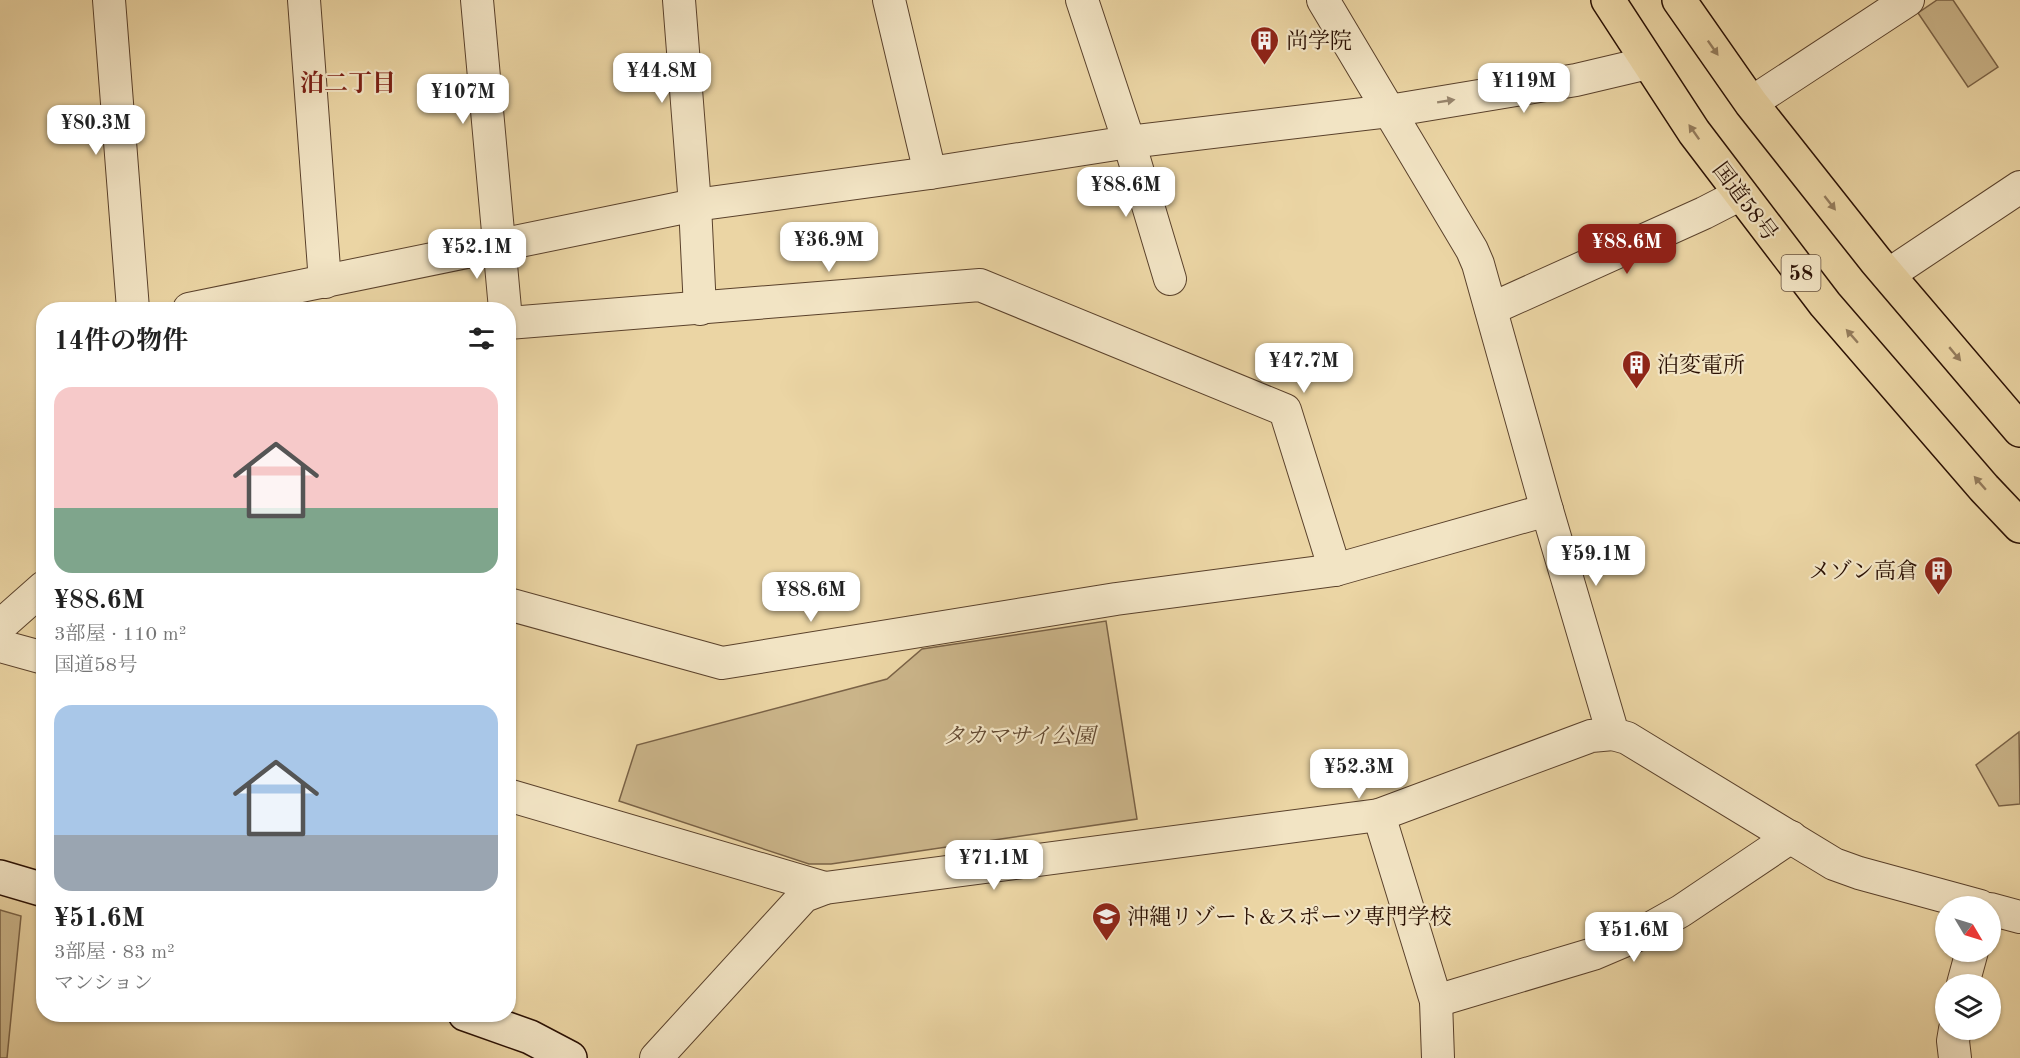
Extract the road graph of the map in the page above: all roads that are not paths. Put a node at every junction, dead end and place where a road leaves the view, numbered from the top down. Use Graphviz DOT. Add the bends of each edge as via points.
graph roads {
  1 [pos="109,0"];
  2 [pos="304,0"];
  3 [pos="477,0"];
  4 [pos="679,0"];
  5 [pos="889,0"];
  6 [pos="1082,0"];
  7 [pos="1323,0"];
  8 [pos="1608,0"];
  9 [pos="1679,0"];
  10 [pos="1908,0"];
  11 [pos="1648,63"];
  12 [pos="1751,103"];
  13 [pos="1389,111"];
  14 [pos="1129,142"];
  15 [pos="930,173"];
  16 [pos="2020,187"];
  17 [pos="1741,194"];
  18 [pos="695,205"];
  19 [pos="498,246"];
  20 [pos="1888,275"];
  21 [pos="1170,279"];
  22 [pos="325,282"];
  23 [pos="132,302"];
  24 [pos="224,302"];
  25 [pos="504,302"];
  26 [pos="700,309"];
  27 [pos="1491,309"];
  28 [pos="516,322"];
  29 [pos="2020,430"];
  30 [pos="1547,510"];
  31 [pos="2020,526"];
  32 [pos="1335,570"];
  33 [pos="36,594"];
  34 [pos="516,606"];
  35 [pos="0,626"];
  36 [pos="0,646"];
  37 [pos="36,656"];
  38 [pos="1613,734"];
  39 [pos="516,797"];
  40 [pos="1379,815"];
  41 [pos="1791,837"];
  42 [pos="0,878"];
  43 [pos="36,888"];
  44 [pos="825,888"];
  45 [pos="1943,896"];
  46 [pos="2001,912"];
  47 [pos="2020,917"];
  48 [pos="1436,1001"];
  49 [pos="488,1022"];
  50 [pos="1953,1040"];
  51 [pos="570,1058"];
  52 [pos="656,1058"];
  53 [pos="1438,1058"];
  54 [pos="1955,1058"];
  1 -- 23 [label="street"];
  2 -- 22 [label="street"];
  3 -- 19 [label="street"];
  4 -- 18 [label="street"];
  5 -- 15 [label="street"];
  6 -- 14 [label="street"];
  7 -- 13 [label="street"];
  8 -- 11 [label="highway, 国道58号 / 58"];
  9 -- 12 [label="highway, one-way"];
  10 -- 12 [label="street"];
  13 -- 11 [label="street, one-way" via="1576,80"];
  17 -- 11 [label="highway, 国道58号 / 58, one-way"];
  12 -- 20 [label="highway, one-way"];
  13 -- 14 [label="street"];
  13 -- 27 [label="street" via="1472,250"];
  14 -- 15 [label="street"];
  14 -- 21 [label="street"];
  15 -- 18 [label="street"];
  16 -- 20 [label="street"];
  17 -- 27 [label="street"];
  31 -- 17 [label="highway, 国道58号 / 58, one-way" via="1825,304"];
  18 -- 19 [label="street"];
  18 -- 26 [label="street"];
  19 -- 22 [label="street"];
  19 -- 25 [label="street"];
  20 -- 29 [label="highway, one-way"];
  22 -- 24 [label="street"];
  26 -- 28 [label="street"];
  26 -- 32 [label="street" via="980,285 1143,350 1285,410"];
  27 -- 30 [label="street"];
  30 -- 32 [label="street"];
  30 -- 38 [label="street"];
  32 -- 34 [label="street" via="1116,599 722,663"];
  33 -- 35 [label="street"];
  36 -- 37 [label="street"];
  38 -- 40 [label="street" via="1592,736"];
  38 -- 41 [label="street" via="1637,744"];
  39 -- 44 [label="street"];
  40 -- 44 [label="street"];
  40 -- 48 [label="street"];
  41 -- 45 [label="street" via="1834,864"];
  41 -- 48 [label="street" via="1640,934 1593,954"];
  42 -- 43 [label="street"];
  44 -- 52 [label="street" via="804,896"];
  46 -- 47 [label="street"];
  48 -- 53 [label="street"];
  49 -- 51 [label="street" via="530,1037"];
  50 -- 54 [label="street"];
}
